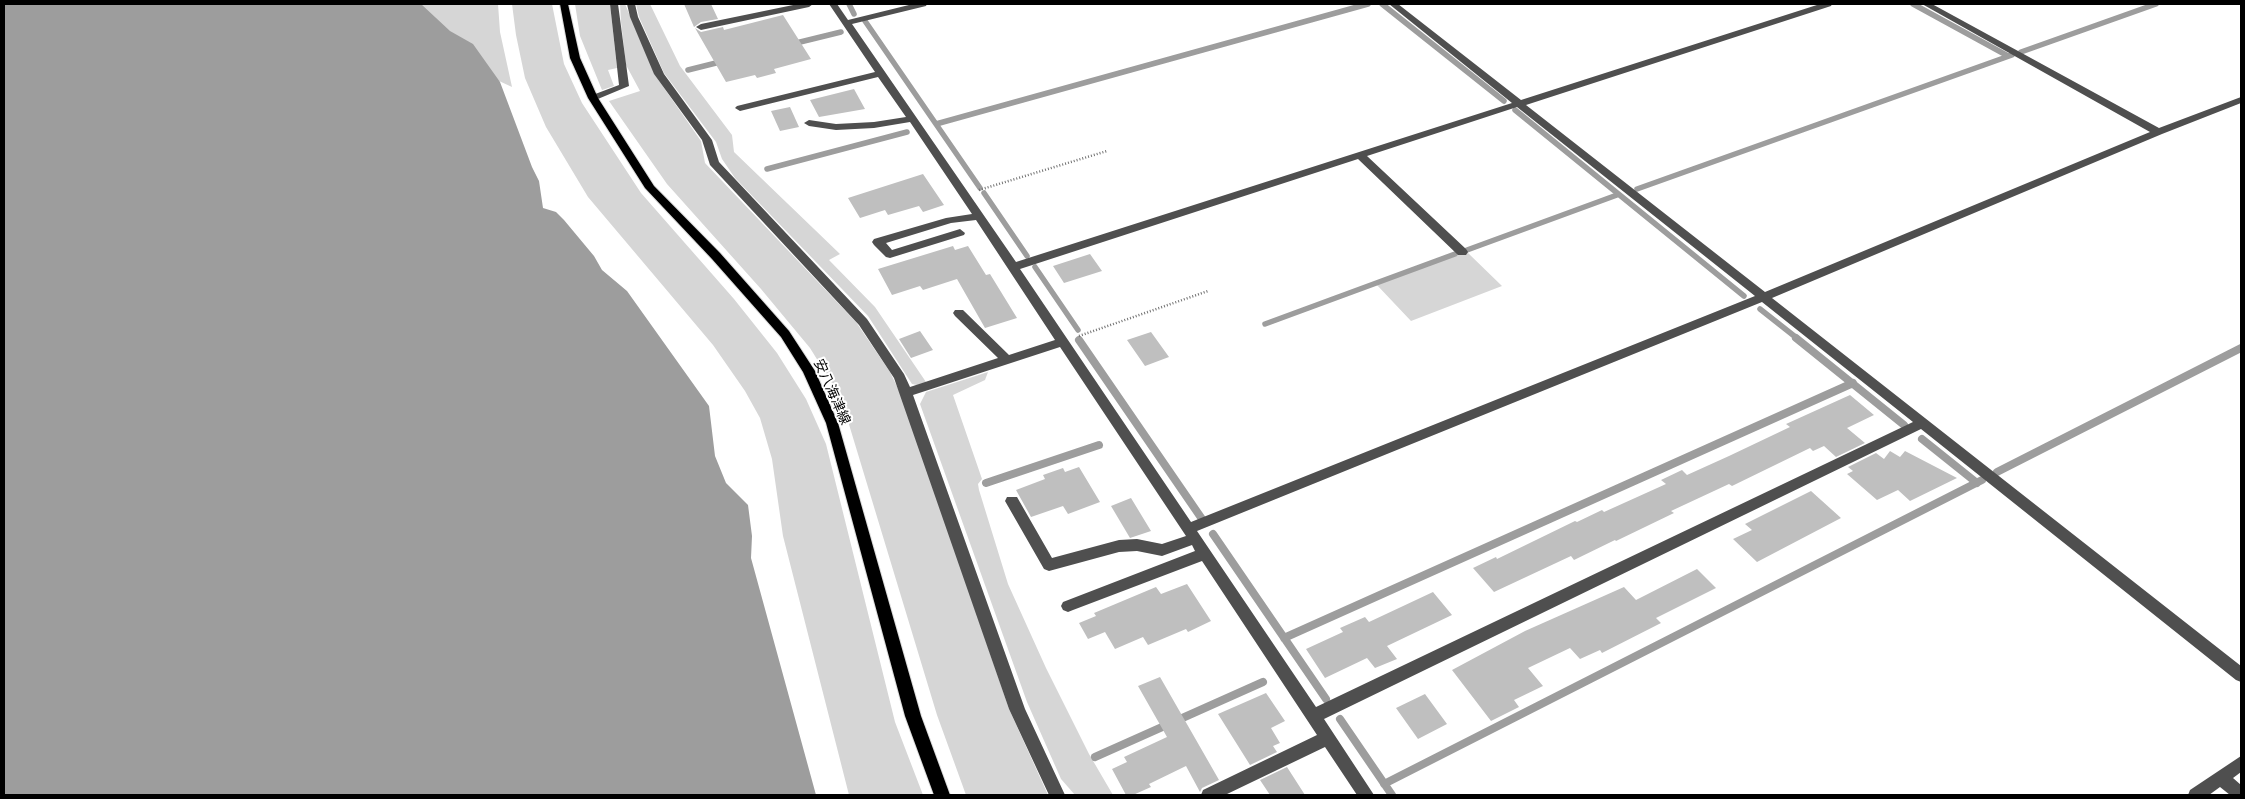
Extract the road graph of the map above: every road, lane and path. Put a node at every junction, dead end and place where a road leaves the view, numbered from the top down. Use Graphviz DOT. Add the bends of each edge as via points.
graph roads {
  1 [pos="564,4"];
  2 [pos="614,4"];
  3 [pos="631,4"];
  4 [pos="809,4"];
  5 [pos="833,4"];
  6 [pos="923,4"];
  7 [pos="1393,4"];
  8 [pos="1828,4"];
  9 [pos="1926,4"];
  10 [pos="846,23"];
  11 [pos="701,27"];
  12 [pos="881,73"];
  13 [pos="594,98"];
  14 [pos="2241,100"];
  15 [pos="1518,104"];
  16 [pos="740,108"];
  17 [pos="912,119"];
  18 [pos="809,123"];
  19 [pos="2158,132"];
  20 [pos="1107,151"];
  21 [pos="1359,154"];
  22 [pos="964,195"];
  23 [pos="979,216"];
  24 [pos="960,233"];
  25 [pos="1462,252"];
  26 [pos="1012,267"];
  27 [pos="1208,292"];
  28 [pos="1764,297"];
  29 [pos="959,313"];
  30 [pos="1062,342"];
  31 [pos="1006,360"];
  32 [pos="906,393"];
  33 [pos="1923,423"];
  34 [pos="1012,501"];
  35 [pos="1191,534"];
  36 [pos="1204,554"];
  37 [pos="1068,606"];
  38 [pos="2241,675"];
  39 [pos="1314,716"];
  40 [pos="1328,738"];
  41 [pos="2241,763"];
  42 [pos="2222,778"];
  43 [pos="942,795"];
  44 [pos="1057,795"];
  45 [pos="1210,795"];
  46 [pos="1366,795"];
  47 [pos="2196,795"];
  48 [pos="2241,795"];
  1 -- 13 [label="main road, 安八海津線" via="575,58"];
  2 -- 13 [label="street" via="624,86"];
  3 -- 32 [label="street" via="659,74 707,140 714,163 863,322 900,377"];
  4 -- 11 [label="street"];
  5 -- 10 [label="street"];
  6 -- 10 [label="street"];
  7 -- 15 [label="street"];
  8 -- 15 [label="street"];
  9 -- 19 [label="street"];
  10 -- 12 [label="street"];
  12 -- 16 [label="street"];
  12 -- 17 [label="street"];
  13 -- 43 [label="main road, 安八海津線" via="650,188 785,334 809,371 832,423 913,716"];
  14 -- 19 [label="street"];
  15 -- 21 [label="street"];
  15 -- 28 [label="street"];
  17 -- 18 [label="street" via="836,127"];
  17 -- 22 [label="street"];
  19 -- 28 [label="street"];
  20 -- 22 [label="path"];
  21 -- 25 [label="street"];
  21 -- 26 [label="street"];
  22 -- 23 [label="street"];
  23 -- 24 [label="street" via="950,220 878,242 890,254"];
  23 -- 26 [label="street"];
  26 -- 30 [label="street"];
  27 -- 30 [label="path"];
  28 -- 33 [label="street"];
  28 -- 35 [label="street"];
  29 -- 31 [label="street"];
  30 -- 31 [label="street"];
  30 -- 35 [label="street"];
  31 -- 32 [label="street"];
  32 -- 44 [label="street" via="1016,709"];
  33 -- 38 [label="street"];
  33 -- 39 [label="street"];
  34 -- 35 [label="street" via="1050,565 1119,546 1137,545 1162,550"];
  35 -- 36 [label="street"];
  36 -- 37 [label="street"];
  36 -- 39 [label="street"];
  39 -- 40 [label="street"];
  40 -- 45 [label="street"];
  40 -- 46 [label="street"];
  41 -- 42 [label="street"];
  42 -- 47 [label="street"];
  42 -- 48 [label="street"];
}
